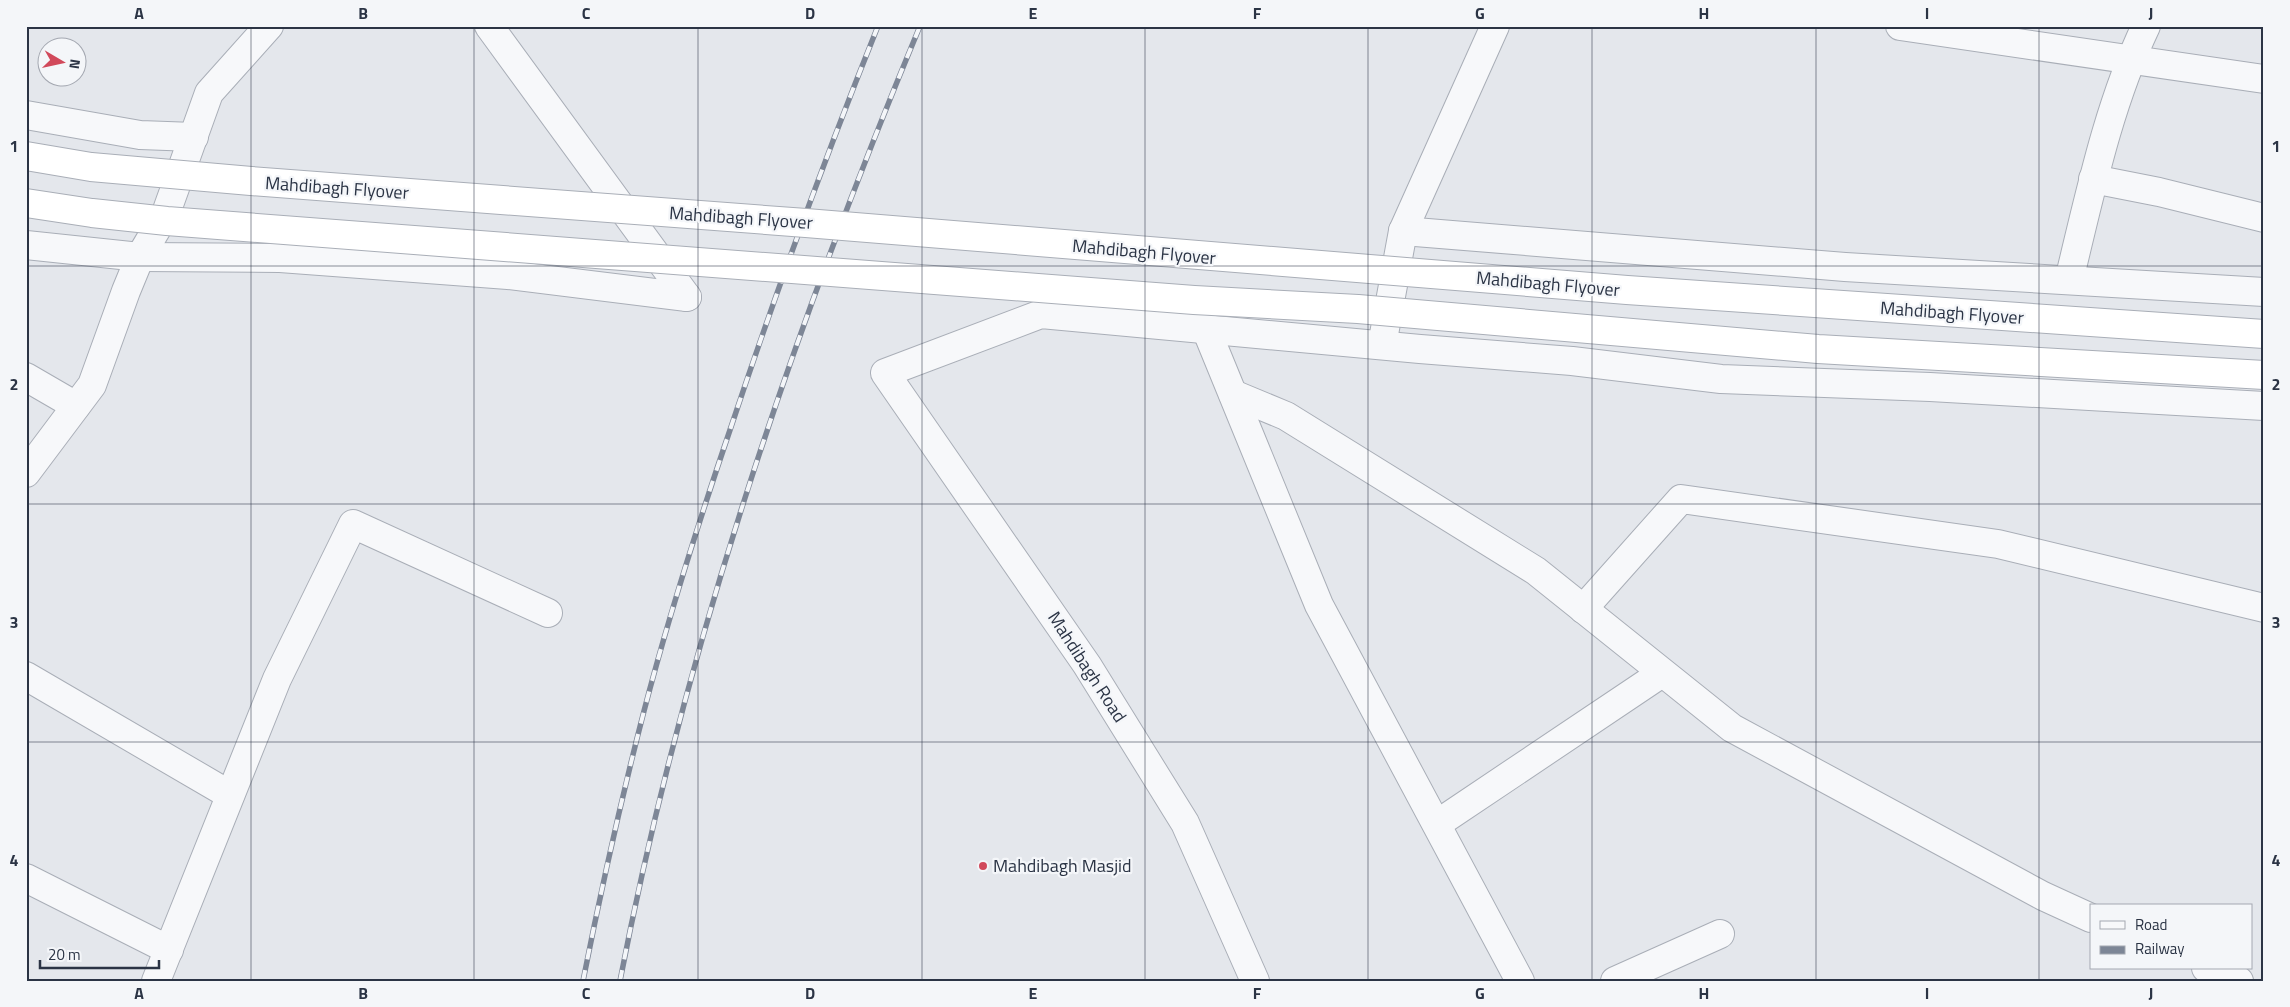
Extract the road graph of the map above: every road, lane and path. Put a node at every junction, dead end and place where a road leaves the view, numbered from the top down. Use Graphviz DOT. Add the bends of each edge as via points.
graph roads {
  1 [pos="269,26"];
  2 [pos="489,26"];
  3 [pos="1495,26"];
  4 [pos="1900,26"];
  5 [pos="2146,26"];
  6 [pos="2131,58"];
  7 [pos="2264,78"];
  8 [pos="26,115"];
  9 [pos="194,137"];
  10 [pos="26,156"];
  11 [pos="2093,180"];
  12 [pos="26,203"];
  13 [pos="2264,218"];
  14 [pos="1402,231"];
  15 [pos="26,245"];
  16 [pos="140,257"];
  17 [pos="2069,280"];
  18 [pos="2264,292"];
  19 [pos="1206,329"];
  20 [pos="2264,334"];
  21 [pos="1382,346"];
  22 [pos="2264,375"];
  23 [pos="26,376"];
  24 [pos="1233,394"];
  25 [pos="76,406"];
  26 [pos="2264,406"];
  27 [pos="26,473"];
  28 [pos="2264,608"];
  29 [pos="1583,609"];
  30 [pos="548,613"];
  31 [pos="1662,673"];
  32 [pos="26,676"];
  33 [pos="230,795"];
  34 [pos="1437,824"];
  35 [pos="26,878"];
  36 [pos="2090,918"];
  37 [pos="1720,934"];
  38 [pos="169,950"];
  39 [pos="2211,970"];
  40 [pos="156,981"];
  41 [pos="1255,981"];
  42 [pos="1520,981"];
  43 [pos="1615,981"];
  44 [pos="2238,981"];
  1 -- 9 [label="street" via="209,93"];
  2 -- 16 [label="street" via="686,297 508,275 280,258"];
  3 -- 14 [label="street"];
  4 -- 6 [label="street"];
  5 -- 6 [label="street"];
  6 -- 7 [label="street"];
  6 -- 11 [label="street"];
  8 -- 9 [label="street" via="140,135"];
  9 -- 16 [label="street" via="166,213"];
  10 -- 20 [label="main road, Mahdibagh Flyover, bridge" via="91,167 251,181 1627,290"];
  11 -- 13 [label="street" via="2159,192"];
  11 -- 17 [label="street"];
  12 -- 22 [label="main road, bridge" via="167,221 1194,300 1358,309 1818,349"];
  14 -- 17 [label="street" via="1844,267"];
  14 -- 21 [label="street"];
  15 -- 16 [label="street"];
  16 -- 25 [label="street" via="92,385"];
  17 -- 18 [label="street"];
  19 -- 21 [label="street"];
  19 -- 24 [label="street"];
  19 -- 41 [label="street, Mahdibagh Road" via="1041,314 885,373 1087,665 1185,823"];
  21 -- 26 [label="street" via="1572,361 1721,379"];
  23 -- 25 [label="street"];
  24 -- 29 [label="street" via="1286,416 1536,571"];
  24 -- 34 [label="street" via="1319,605"];
  25 -- 27 [label="street"];
  28 -- 29 [label="street" via="1998,544 1681,499"];
  29 -- 31 [label="street"];
  30 -- 33 [label="street" via="353,524 276,679"];
  31 -- 34 [label="street"];
  31 -- 36 [label="street" via="1732,728 2043,896"];
  32 -- 33 [label="street"];
  33 -- 38 [label="street"];
  34 -- 42 [label="street"];
  35 -- 38 [label="street"];
  37 -- 43 [label="street"];
  38 -- 40 [label="street"];
  39 -- 44 [label="street"];
}
